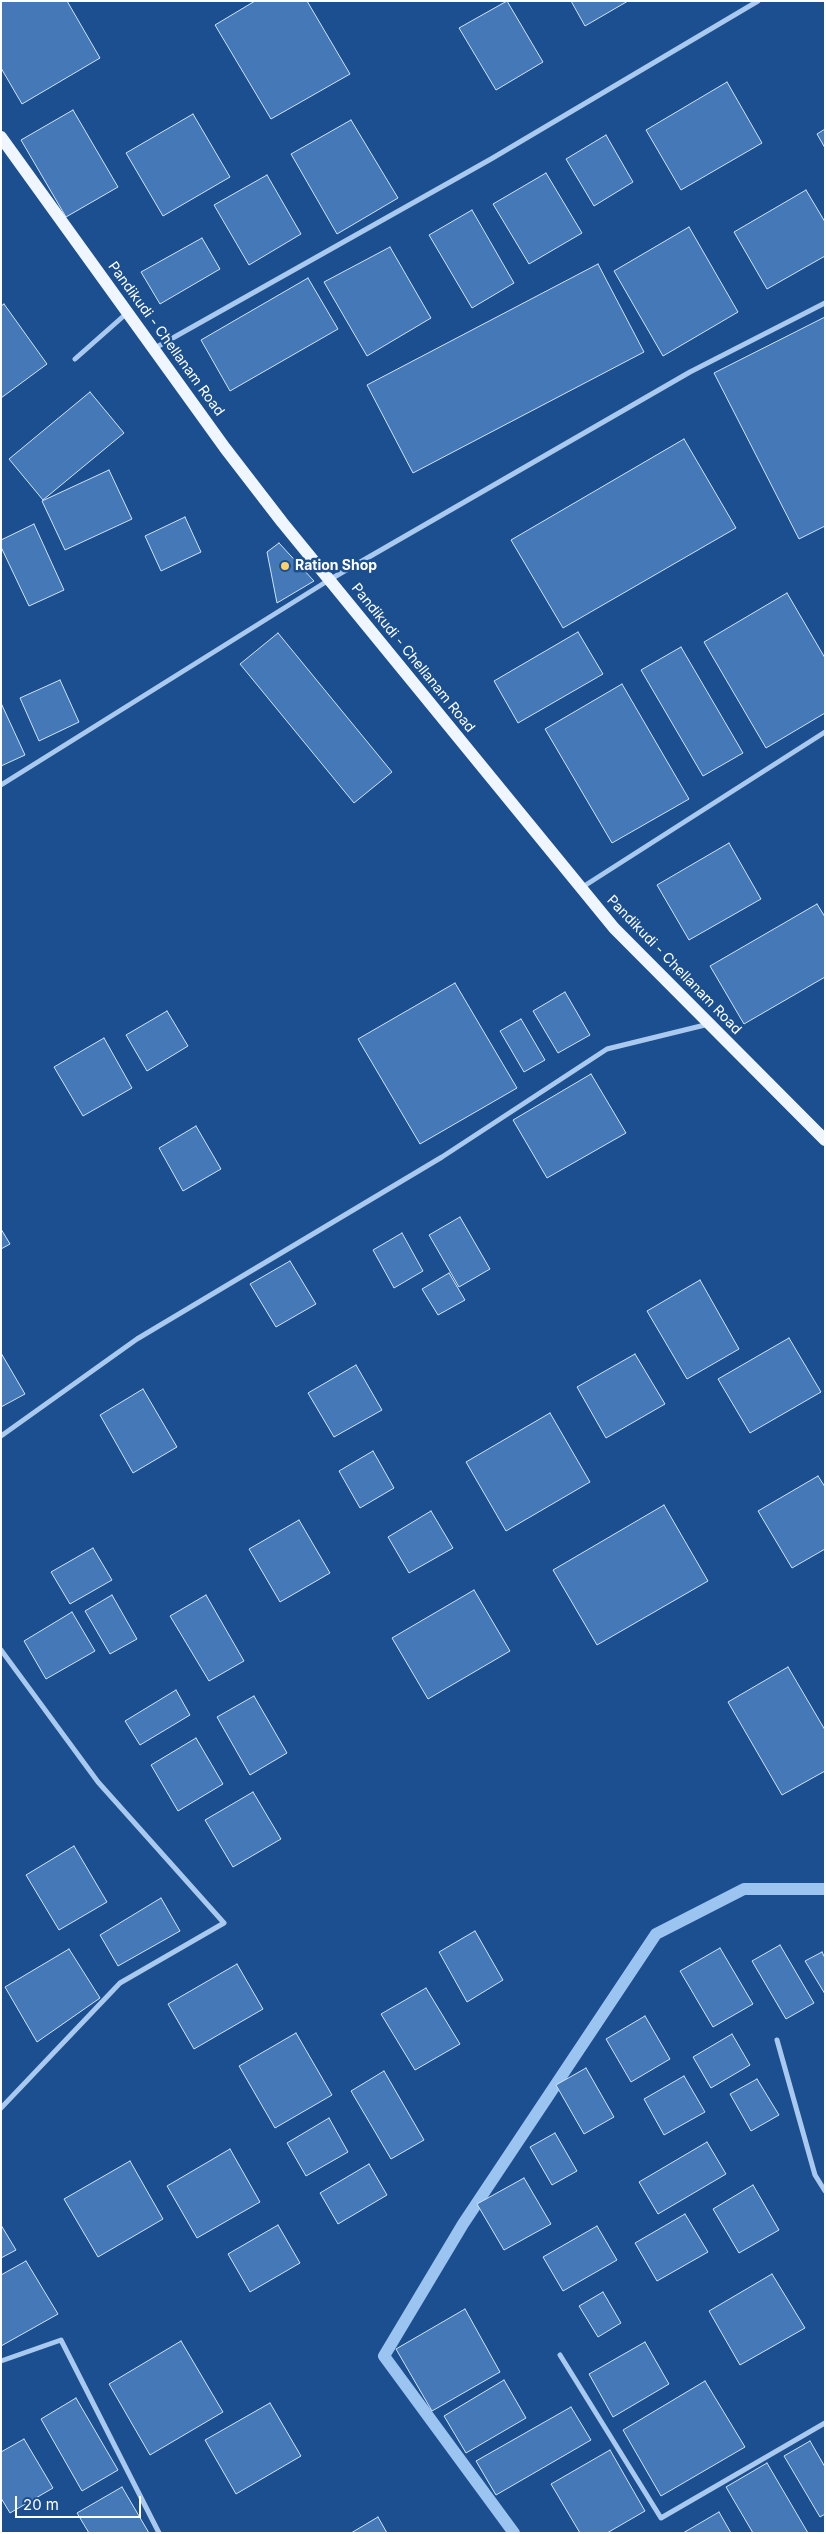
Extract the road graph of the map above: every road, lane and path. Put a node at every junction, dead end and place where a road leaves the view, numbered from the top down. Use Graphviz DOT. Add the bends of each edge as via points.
graph roads {
  1 [pos="758,1"];
  2 [pos="1,137"];
  3 [pos="825,303"];
  4 [pos="128,311"];
  5 [pos="155,348"];
  6 [pos="75,358"];
  7 [pos="329,580"];
  8 [pos="825,732"];
  9 [pos="1,785"];
  10 [pos="581,888"];
  11 [pos="710,1024"];
  12 [pos="825,1140"];
  13 [pos="1,1436"];
  14 [pos="1,1650"];
  15 [pos="777,2040"];
  16 [pos="1,2108"];
  17 [pos="825,2191"];
  18 [pos="560,2355"];
  19 [pos="1,2361"];
  20 [pos="825,2423"];
  21 [pos="159,2533"];
  1 -- 5 [label="street" via="491,159"];
  2 -- 4 [label="main road, Pandikudi - Chellanam Road"];
  3 -- 7 [label="street" via="690,372"];
  4 -- 5 [label="main road, Pandikudi - Chellanam Road"];
  4 -- 6 [label="street"];
  5 -- 7 [label="main road, Pandikudi - Chellanam Road" via="225,448"];
  7 -- 9 [label="street"];
  7 -- 10 [label="main road, Pandikudi - Chellanam Road"];
  8 -- 10 [label="street"];
  10 -- 11 [label="main road, Pandikudi - Chellanam Road" via="614,928"];
  11 -- 12 [label="main road, Pandikudi - Chellanam Road"];
  11 -- 13 [label="street" via="607,1049 442,1157 137,1339"];
  14 -- 16 [label="street" via="98,1782 224,1923 120,1983"];
  15 -- 17 [label="street" via="815,2175"];
  18 -- 20 [label="street" via="661,2518"];
  19 -- 21 [label="street" via="61,2340"];
}
